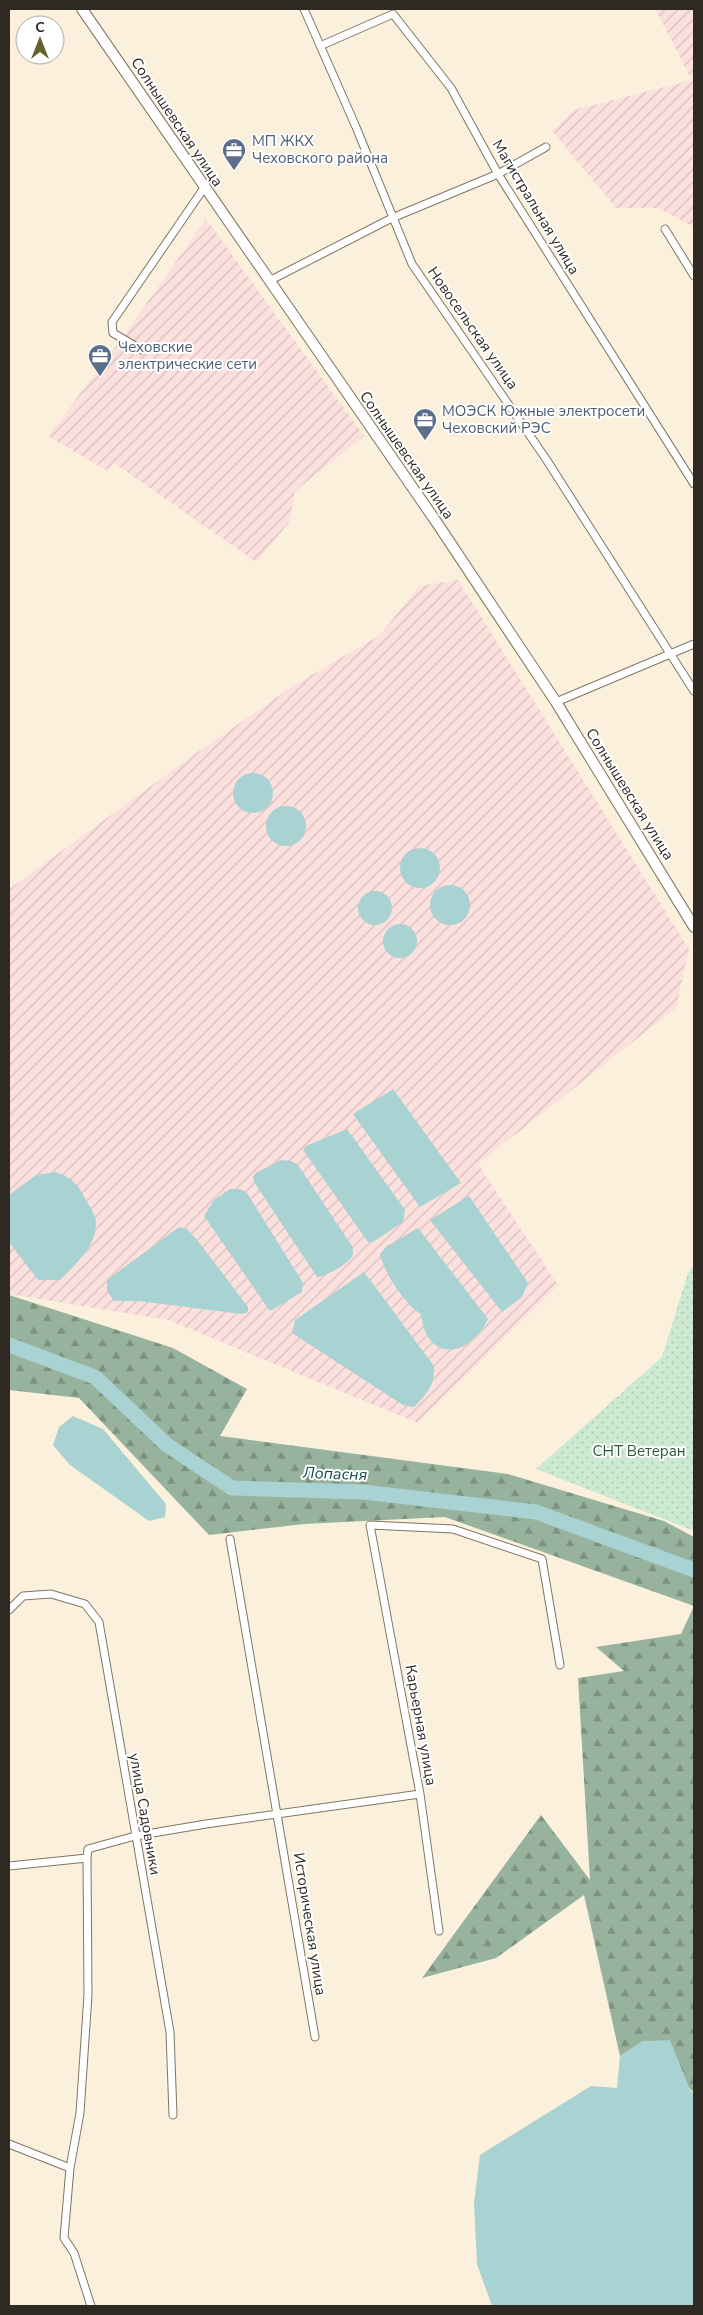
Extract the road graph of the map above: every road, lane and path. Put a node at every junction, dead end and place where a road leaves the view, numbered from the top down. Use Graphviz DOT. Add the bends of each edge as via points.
graph roads {
  1 [pos="82,9"];
  2 [pos="304,9"];
  3 [pos="320,46"];
  4 [pos="546,148"];
  5 [pos="498,174"];
  6 [pos="204,188"];
  7 [pos="392,218"];
  8 [pos="665,229"];
  9 [pos="694,276"];
  10 [pos="269,281"];
  11 [pos="142,350"];
  12 [pos="694,484"];
  13 [pos="694,644"];
  14 [pos="670,654"];
  15 [pos="694,691"];
  16 [pos="556,702"];
  17 [pos="694,927"];
  18 [pos="230,1539"];
  19 [pos="9,1610"];
  20 [pos="560,1665"];
  21 [pos="420,1794"];
  22 [pos="278,1815"];
  23 [pos="135,1836"];
  24 [pos="87,1858"];
  25 [pos="9,1866"];
  26 [pos="439,1930"];
  27 [pos="315,2037"];
  28 [pos="173,2115"];
  29 [pos="9,2144"];
  30 [pos="70,2168"];
  31 [pos="91,2306"];
  1 -- 6 [label="street, Солнышевская улица"];
  2 -- 3 [label="street, Новосельская улица"];
  3 -- 5 [label="street, Магистральная улица" via="393,14 451,88"];
  3 -- 7 [label="street, Новосельская улица"];
  4 -- 5 [label="street"];
  5 -- 7 [label="street"];
  5 -- 12 [label="street, Магистральная улица"];
  6 -- 10 [label="street, Солнышевская улица"];
  6 -- 11 [label="street" via="112,322 113,333"];
  7 -- 10 [label="street"];
  7 -- 14 [label="street, Новосельская улица" via="412,264 546,459"];
  8 -- 9 [label="street"];
  10 -- 16 [label="street, Солнышевская улица" via="437,523"];
  13 -- 14 [label="street"];
  14 -- 15 [label="street, Новосельская улица"];
  14 -- 16 [label="street"];
  16 -- 17 [label="street, Солнышевская улица"];
  18 -- 22 [label="street, Историческая улица"];
  19 -- 23 [label="street, улица Садовники" via="23,1596 51,1594 85,1604 99,1622"];
  20 -- 21 [label="street, Карьерная улица" via="542,1558 453,1530 370,1526"];
  21 -- 22 [label="street"];
  21 -- 26 [label="street, Карьерная улица"];
  22 -- 23 [label="street"];
  22 -- 27 [label="street, Историческая улица"];
  23 -- 24 [label="street" via="88,1849"];
  23 -- 28 [label="street, улица Садовники" via="170,2032"];
  24 -- 25 [label="street"];
  24 -- 30 [label="street" via="88,1995 80,2113"];
  29 -- 30 [label="street"];
  30 -- 31 [label="street" via="64,2238 74,2253"];
}
